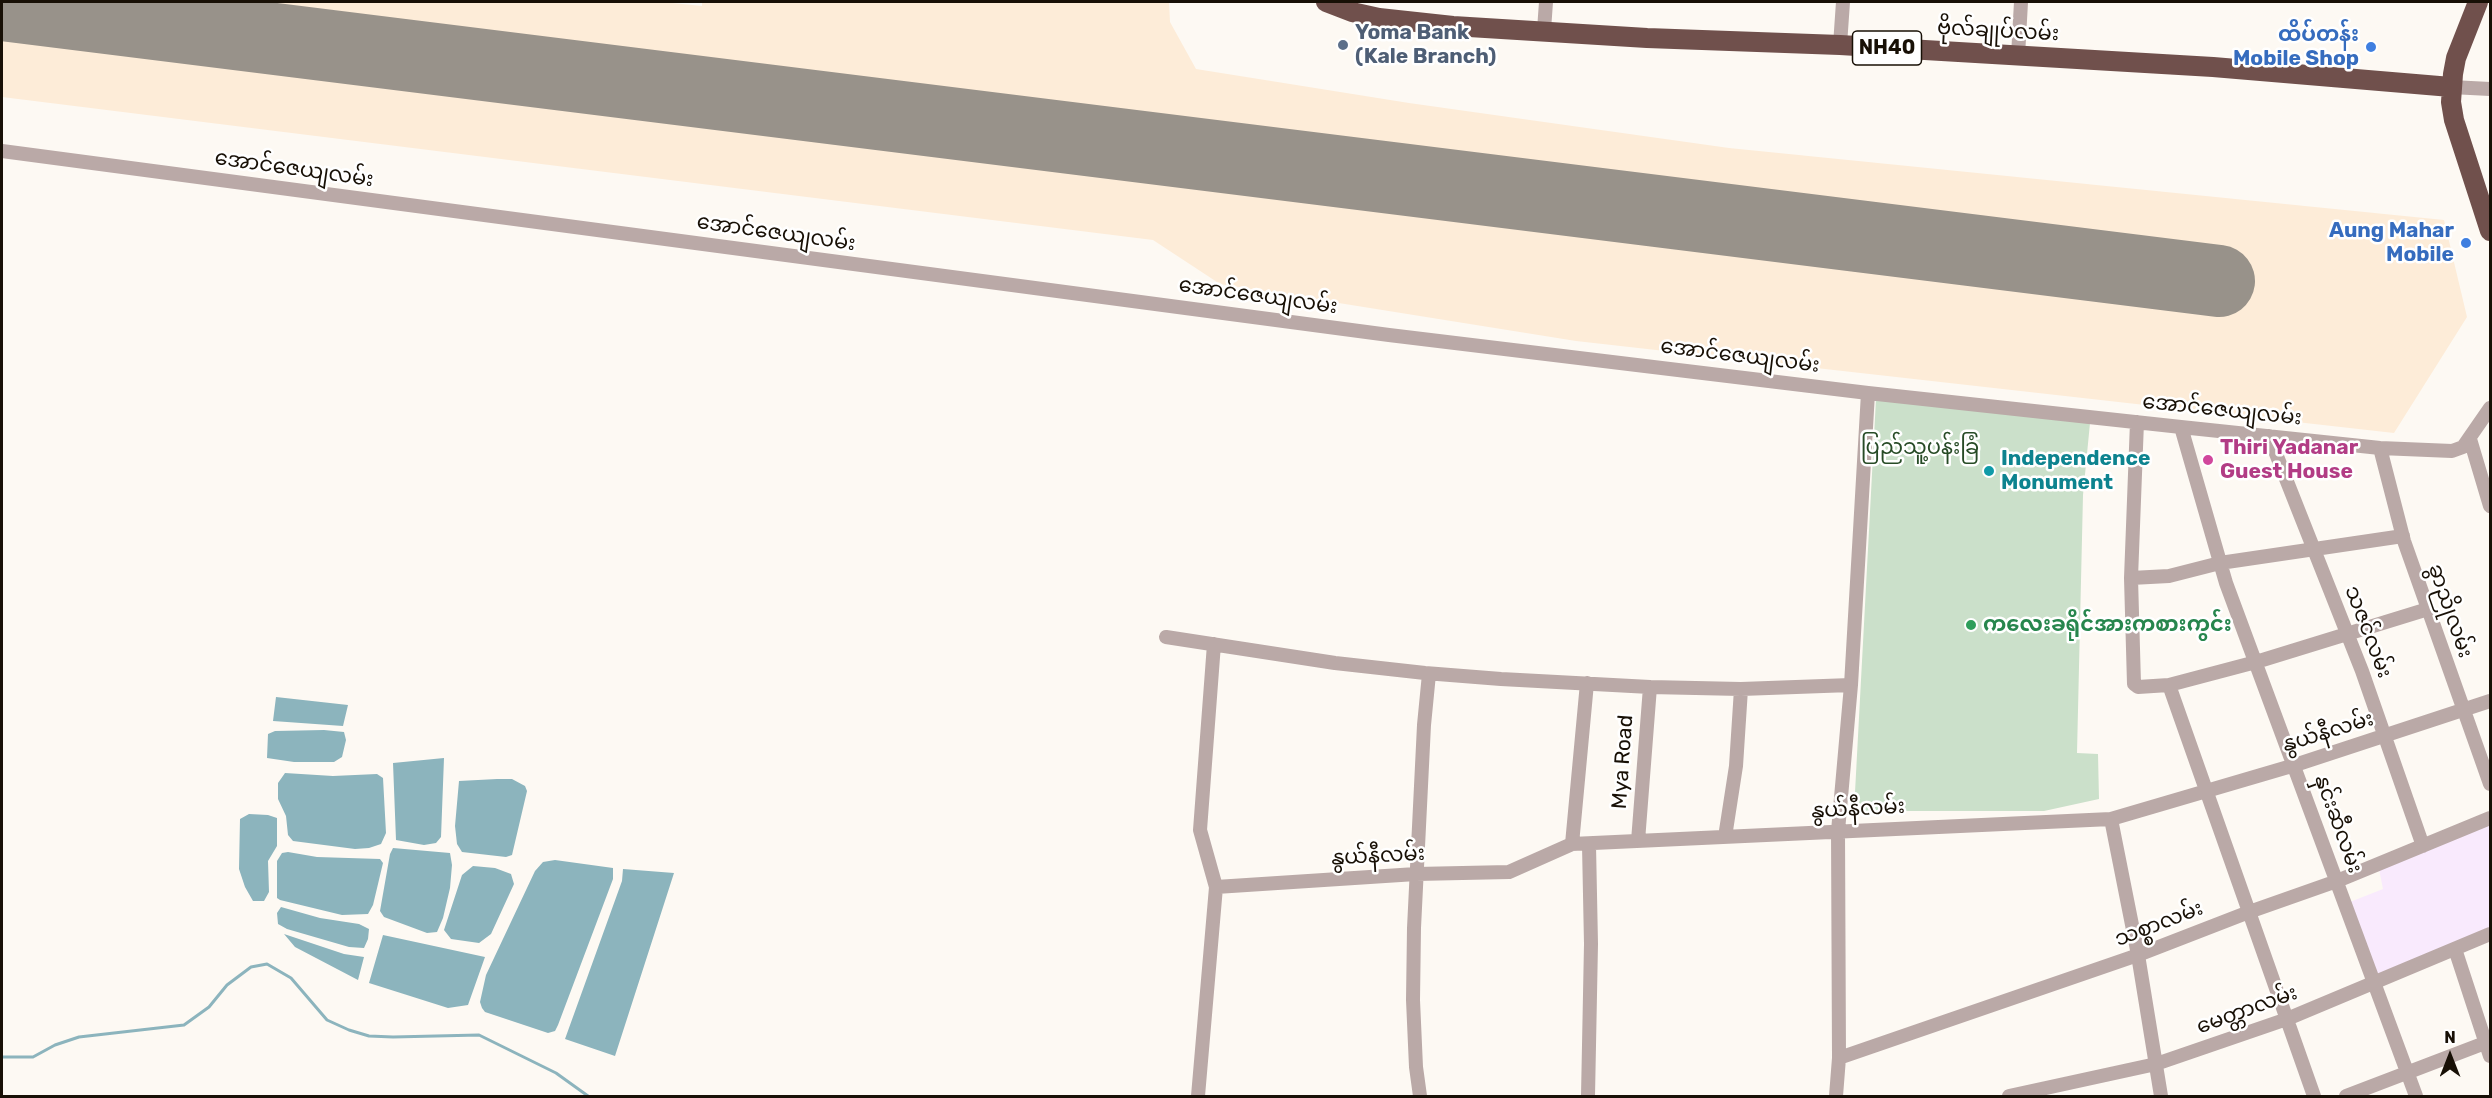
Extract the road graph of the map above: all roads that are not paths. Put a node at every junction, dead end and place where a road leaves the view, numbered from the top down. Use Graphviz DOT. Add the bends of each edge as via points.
graph roads {
  1 [pos="1326,2"];
  2 [pos="1546,2"];
  3 [pos="1843,2"];
  4 [pos="2022,2"];
  5 [pos="2478,2"];
  6 [pos="1544,30"];
  7 [pos="1840,45"];
  8 [pos="2018,56"];
  9 [pos="2451,87"];
  10 [pos="2490,89"];
  11 [pos="2,150"];
  12 [pos="2490,231"];
  13 [pos="1868,393"];
  14 [pos="2490,408"];
  15 [pos="2137,422"];
  16 [pos="2181,427"];
  17 [pos="2269,436"];
  18 [pos="2470,439"];
  19 [pos="2380,448"];
  20 [pos="2490,506"];
  21 [pos="2403,536"];
  22 [pos="2313,548"];
  23 [pos="2220,563"];
  24 [pos="2131,578"];
  25 [pos="2428,609"];
  26 [pos="2346,633"];
  27 [pos="1166,637"];
  28 [pos="1215,644"];
  29 [pos="2256,662"];
  30 [pos="1430,674"];
  31 [pos="1587,683"];
  32 [pos="1851,685"];
  33 [pos="2169,686"];
  34 [pos="1650,687"];
  35 [pos="1741,689"];
  36 [pos="2490,701"];
  37 [pos="2462,709"];
  38 [pos="2384,737"];
  39 [pos="2295,765"];
  40 [pos="2490,784"];
  41 [pos="2208,790"];
  42 [pos="2490,818"];
  43 [pos="2111,819"];
  44 [pos="1838,831"];
  45 [pos="1725,837"];
  46 [pos="1638,841"];
  47 [pos="1572,844"];
  48 [pos="1589,845"];
  49 [pos="2423,846"];
  50 [pos="1416,874"];
  51 [pos="2337,881"];
  52 [pos="1216,887"];
  53 [pos="2249,912"];
  54 [pos="2490,934"];
  55 [pos="2455,949"];
  56 [pos="2138,956"];
  57 [pos="2374,984"];
  58 [pos="2287,1019"];
  59 [pos="2489,1046"];
  60 [pos="1839,1058"];
  61 [pos="2156,1064"];
  62 [pos="2408,1072"];
  63 [pos="1198,1096"];
  64 [pos="1420,1096"];
  65 [pos="1588,1096"];
  66 [pos="1836,1096"];
  67 [pos="2009,1096"];
  68 [pos="2162,1096"];
  69 [pos="2314,1096"];
  70 [pos="2346,1096"];
  71 [pos="2416,1096"];
  1 -- 6 [label="highway, ဗိုလ်ချုပ်လမ်း / NH40" via="1378,18"];
  2 -- 6 [label="street"];
  3 -- 7 [label="street"];
  4 -- 8 [label="street"];
  5 -- 9 [label="highway" via="2457,58"];
  6 -- 7 [label="highway, ဗိုလ်ချုပ်လမ်း / NH40"];
  7 -- 8 [label="highway, ဗိုလ်ချုပ်လမ်း / NH40"];
  8 -- 9 [label="highway, ဗိုလ်ချုပ်လမ်း / NH40"];
  9 -- 10 [label="street, ဗိုလ်ချုပ်လမ်း"];
  9 -- 12 [label="highway" via="2454,120"];
  11 -- 13 [label="street, အောင်ဇေယျလမ်း" via="1378,333"];
  13 -- 15 [label="street, အောင်ဇေယျလမ်း"];
  13 -- 32 [label="street"];
  14 -- 18 [label="street"];
  15 -- 16 [label="street, အောင်ဇေယျလမ်း"];
  15 -- 24 [label="street"];
  16 -- 17 [label="street, အောင်ဇေယျလမ်း"];
  16 -- 23 [label="street, နှင်းဆီလမ်း"];
  17 -- 19 [label="street, အောင်ဇေယျလမ်း"];
  17 -- 22 [label="street, သဇင်လမ်း"];
  18 -- 19 [label="street, အောင်ဇေယျလမ်း" via="2452,451"];
  18 -- 20 [label="street"];
  19 -- 21 [label="street, ခွာညိုလမ်း"];
  21 -- 22 [label="street"];
  21 -- 25 [label="street, ခွာညိုလမ်း"];
  22 -- 23 [label="street"];
  22 -- 26 [label="street, သဇင်လမ်း"];
  23 -- 24 [label="street" via="2169,576"];
  23 -- 29 [label="street, နှင်းဆီလမ်း"];
  24 -- 33 [label="street" via="2134,684"];
  25 -- 26 [label="street"];
  25 -- 37 [label="street, ခွာညိုလမ်း"];
  26 -- 29 [label="street"];
  26 -- 38 [label="street, သဇင်လမ်း"];
  27 -- 28 [label="street"];
  28 -- 30 [label="street"];
  28 -- 52 [label="street" via="1200,830"];
  29 -- 33 [label="street"];
  29 -- 39 [label="street, နှင်းဆီလမ်း"];
  30 -- 31 [label="street"];
  30 -- 50 [label="street"];
  31 -- 34 [label="street"];
  31 -- 47 [label="street"];
  32 -- 35 [label="street"];
  32 -- 44 [label="street"];
  33 -- 41 [label="street"];
  34 -- 35 [label="street"];
  34 -- 46 [label="street, Mya Road"];
  35 -- 45 [label="street" via="1737,766"];
  36 -- 37 [label="street, နွယ်နီလမ်း"];
  37 -- 38 [label="street, နွယ်နီလမ်း"];
  37 -- 40 [label="street, ခွာညိုလမ်း"];
  38 -- 39 [label="street, နွယ်နီလမ်း"];
  38 -- 49 [label="street, သဇင်လမ်း"];
  39 -- 41 [label="street, နွယ်နီလမ်း"];
  39 -- 51 [label="street, နှင်းဆီလမ်း"];
  41 -- 43 [label="street, နွယ်နီလမ်း"];
  41 -- 53 [label="street"];
  42 -- 49 [label="street, သစ္စာလမ်း"];
  43 -- 44 [label="street, နွယ်နီလမ်း"];
  43 -- 56 [label="street"];
  44 -- 45 [label="street, နွယ်နီလမ်း"];
  44 -- 60 [label="street"];
  45 -- 46 [label="street, နွယ်နီလမ်း"];
  46 -- 48 [label="street, နွယ်နီလမ်း"];
  47 -- 48 [label="street, နွယ်နီလမ်း"];
  47 -- 50 [label="street, နွယ်နီလမ်း" via="1509,872"];
  48 -- 65 [label="street"];
  49 -- 51 [label="street, သစ္စာလမ်း"];
  50 -- 52 [label="street, နွယ်နီလမ်း"];
  50 -- 64 [label="street" via="1413,1000"];
  51 -- 53 [label="street, သစ္စာလမ်း"];
  51 -- 57 [label="street, နှင်းဆီလမ်း"];
  52 -- 63 [label="street"];
  53 -- 56 [label="street, သစ္စာလမ်း"];
  53 -- 58 [label="street"];
  54 -- 55 [label="street, မေတ္တာလမ်း"];
  55 -- 57 [label="street, မေတ္တာလမ်း"];
  55 -- 59 [label="street"];
  56 -- 60 [label="street, သစ္စာလမ်း"];
  56 -- 61 [label="street"];
  57 -- 58 [label="street, မေတ္တာလမ်း"];
  57 -- 62 [label="street, နှင်းဆီလမ်း"];
  58 -- 61 [label="street, မေတ္တာလမ်း"];
  58 -- 69 [label="street"];
  59 -- 62 [label="street"];
  60 -- 66 [label="street"];
  61 -- 67 [label="street, မေတ္တာလမ်း"];
  61 -- 68 [label="street"];
  62 -- 70 [label="street"];
  62 -- 71 [label="street, နှင်းဆီလမ်း"];
}
